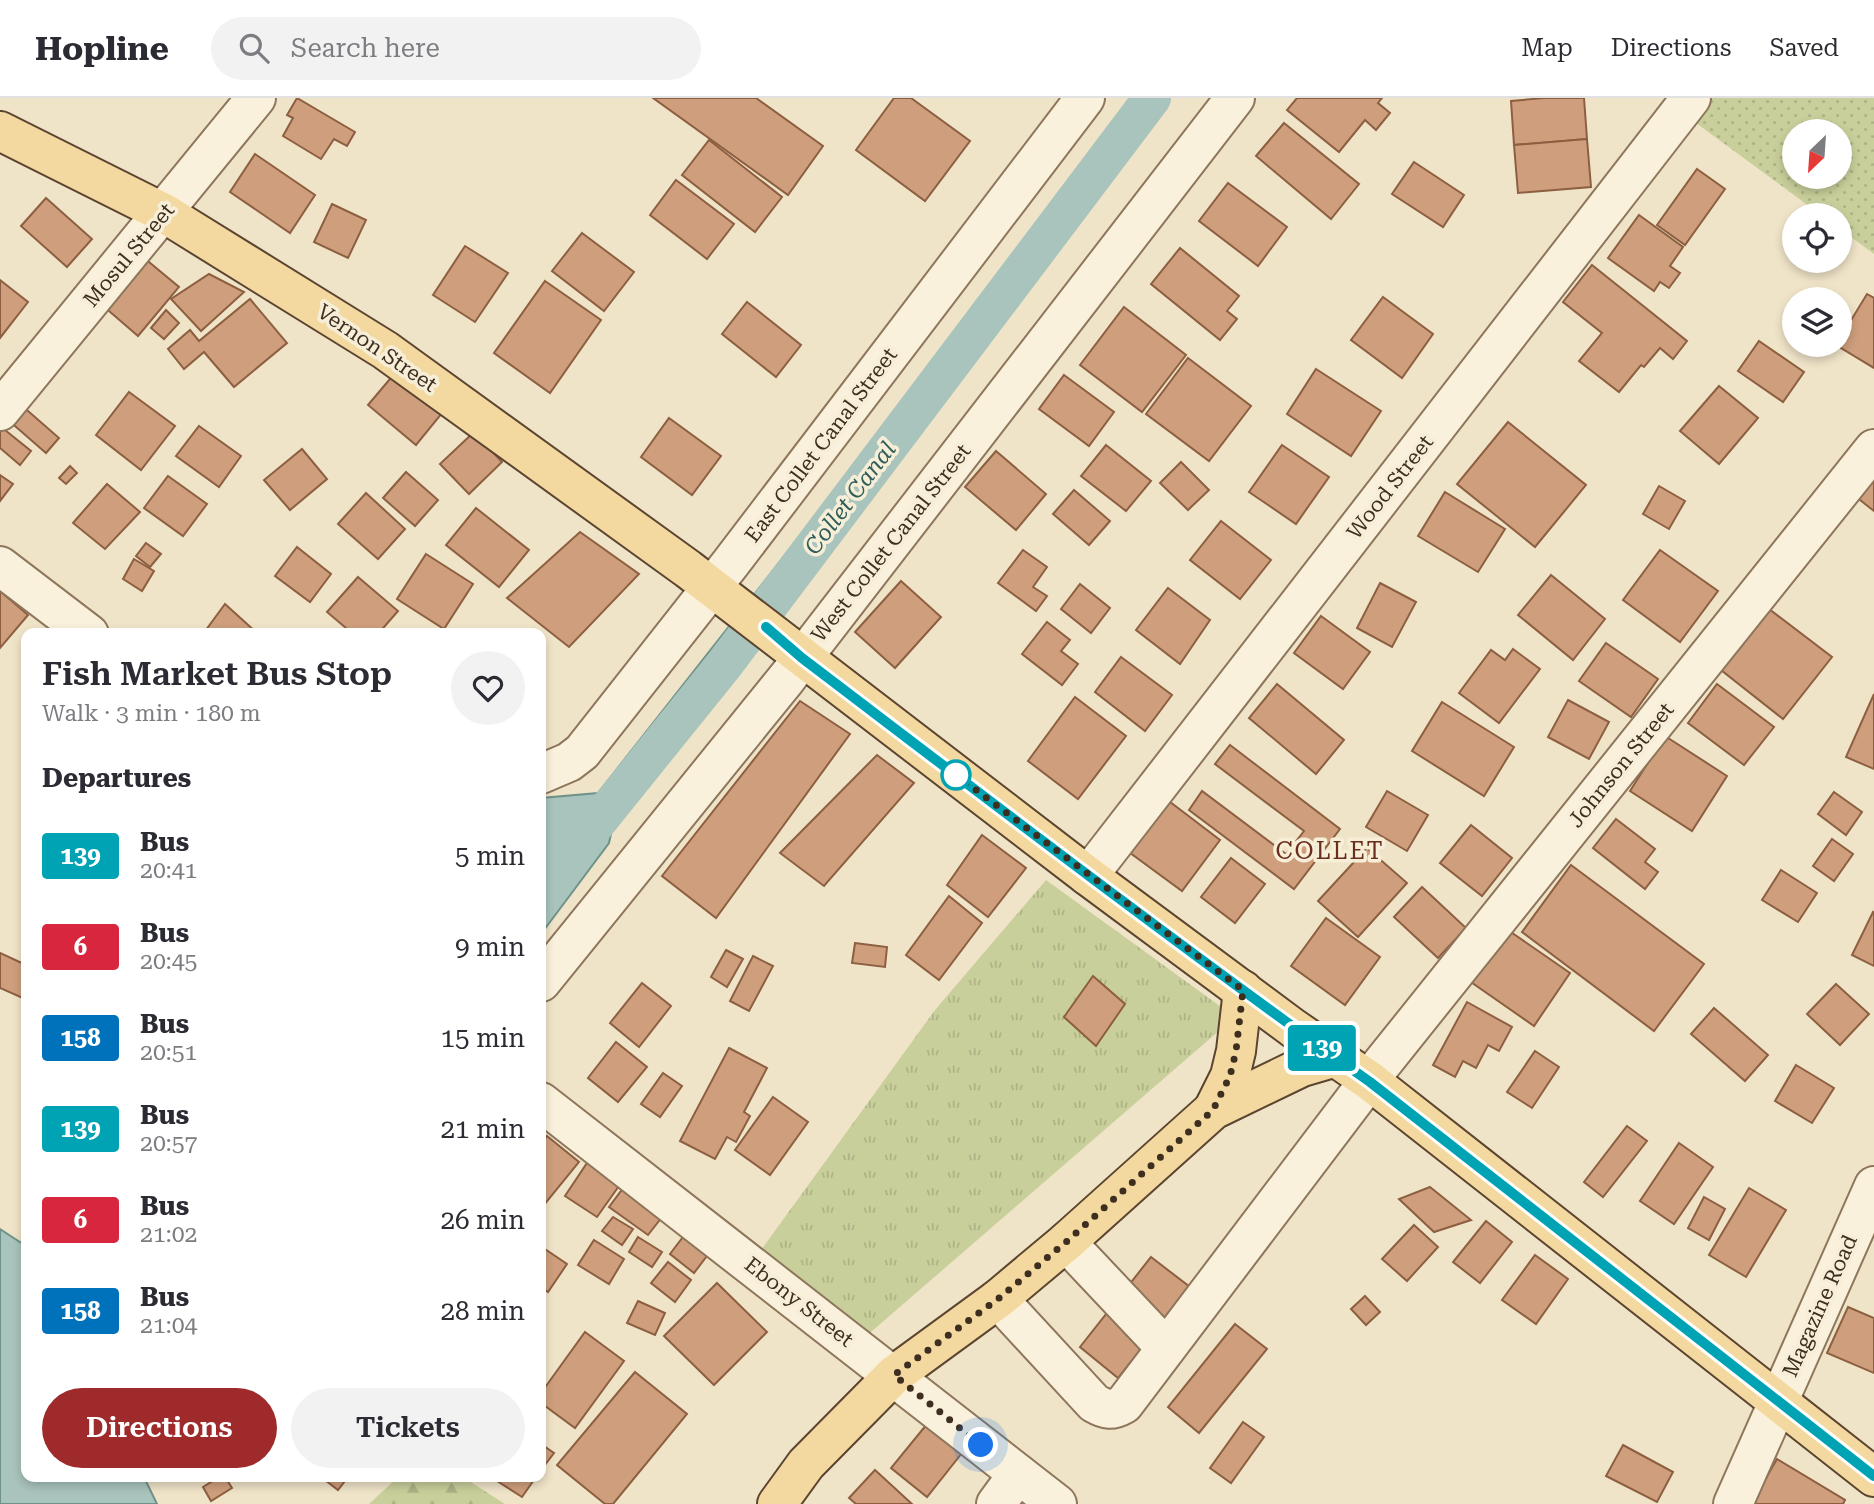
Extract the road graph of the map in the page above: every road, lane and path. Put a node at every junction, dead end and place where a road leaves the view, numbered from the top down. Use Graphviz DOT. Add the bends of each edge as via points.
graph roads {
  1 [pos="256,98"];
  2 [pos="1085,98"];
  3 [pos="1235,98"];
  4 [pos="1691,98"];
  5 [pos="0,131"];
  6 [pos="164,213"];
  7 [pos="0,411"];
  8 [pos="1874,449"];
  9 [pos="0,566"];
  10 [pos="721,594"];
  11 [pos="81,628"];
  12 [pos="802,658"];
  13 [pos="546,772"];
  14 [pos="1088,876"];
  15 [pos="546,976"];
  16 [pos="1243,990"];
  17 [pos="1336,1058"];
  18 [pos="1370,1082"];
  19 [pos="546,1105"];
  20 [pos="1213,1110"];
  21 [pos="1874,1186"];
  22 [pos="1066,1242"];
  23 [pos="998,1299"];
  24 [pos="1166,1348"];
  25 [pos="894,1375"];
  26 [pos="1777,1402"];
  27 [pos="1874,1476"];
  28 [pos="1007,1489"];
  29 [pos="777,1504"];
  30 [pos="1057,1504"];
  31 [pos="1733,1504"];
  1 -- 6 [label="street, Mosul Street"];
  2 -- 10 [label="street, East Collet Canal Street"];
  3 -- 12 [label="street, West Collet Canal Street"];
  4 -- 14 [label="street, Wood Street"];
  5 -- 6 [label="main road, Vernon Street"];
  6 -- 7 [label="street, Mosul Street"];
  6 -- 10 [label="main road, Vernon Street" via="385,351"];
  8 -- 18 [label="street, Johnson Street"];
  9 -- 11 [label="street"];
  10 -- 12 [label="main road, Vernon Street"];
  10 -- 13 [label="street, East Collet Canal Street" via="582,752"];
  12 -- 14 [label="main road"];
  12 -- 15 [label="street, West Collet Canal Street"];
  14 -- 16 [label="main road"];
  16 -- 17 [label="main road"];
  16 -- 20 [label="main road" via="1230,1076"];
  17 -- 18 [label="main road"];
  17 -- 20 [label="main road" via="1302,1067"];
  18 -- 24 [label="street, Johnson Street"];
  18 -- 26 [label="main road"];
  19 -- 25 [label="street, Ebony Street"];
  20 -- 22 [label="main road"];
  21 -- 26 [label="street, Magazine Road"];
  22 -- 23 [label="main road"];
  22 -- 24 [label="street"];
  23 -- 24 [label="street, Johnson Street" via="1094,1403 1105,1409 1124,1404"];
  23 -- 25 [label="main road"];
  25 -- 28 [label="street, Ebony Street"];
  25 -- 29 [label="main road" via="806,1464"];
  26 -- 27 [label="main road"];
  26 -- 31 [label="street, Magazine Road"];
  28 -- 30 [label="street, Ebony Street"];
}
